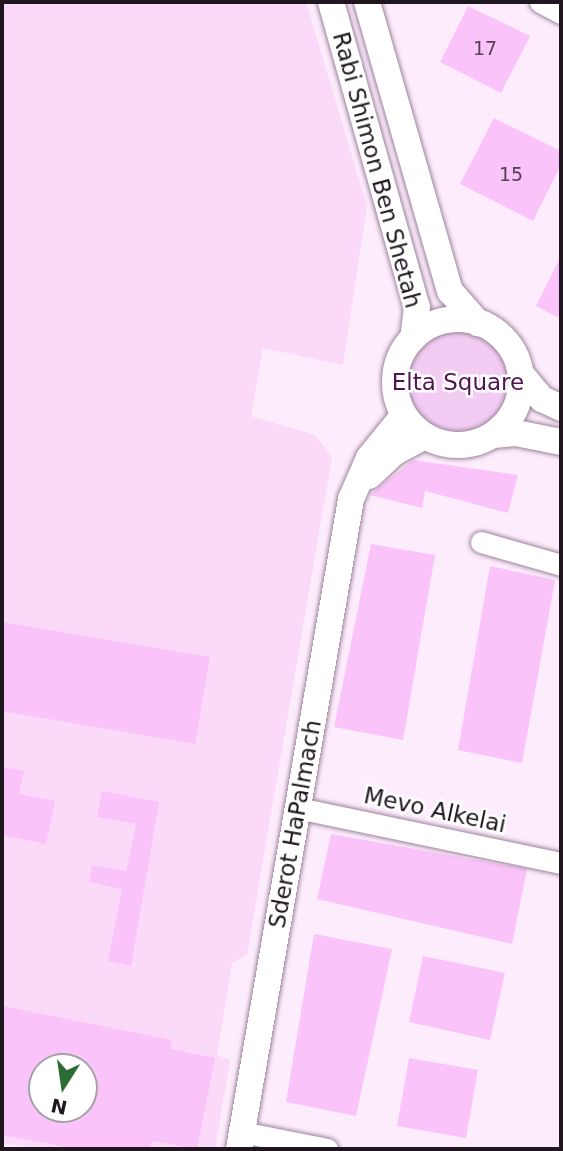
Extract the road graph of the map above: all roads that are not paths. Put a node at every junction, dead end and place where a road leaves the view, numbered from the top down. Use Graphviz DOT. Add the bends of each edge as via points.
graph roads {
  1 [pos="331,2"];
  2 [pos="367,2"];
  3 [pos="540,2"];
  4 [pos="561,13"];
  5 [pos="478,323"];
  6 [pos="413,338"];
  7 [pos="521,374"];
  8 [pos="561,408"];
  9 [pos="404,415"];
  10 [pos="493,435"];
  11 [pos="425,436"];
  12 [pos="561,442"];
  13 [pos="351,499"];
  14 [pos="481,542"];
  15 [pos="561,565"];
  16 [pos="298,808"];
  17 [pos="561,863"];
  18 [pos="241,1141"];
  19 [pos="327,1149"];
  1 -- 6 [label="street, Rabi Shimon Ben Shetah" via="417,307"];
  2 -- 5 [label="street, Rabi Shimon Ben Shetah" via="450,291"];
  3 -- 4 [label="street"];
  5 -- 6 [label="street" via="443,321"];
  5 -- 7 [label="street" via="507,342"];
  6 -- 9 [label="street" via="396,376"];
  7 -- 8 [label="street" via="542,399"];
  7 -- 10 [label="street" via="516,408"];
  9 -- 11 [label="street"];
  9 -- 13 [label="street, Sderot HaPalmach" via="369,458"];
  10 -- 11 [label="street" via="459,445"];
  10 -- 12 [label="street" via="516,433"];
  11 -- 13 [label="street, Sderot HaPalmach" via="376,468"];
  13 -- 16 [label="street, Sderot HaPalmach"];
  14 -- 15 [label="street"];
  16 -- 17 [label="street, Mevo Alkelai"];
  16 -- 18 [label="street, Sderot HaPalmach"];
  18 -- 19 [label="street"];
}
